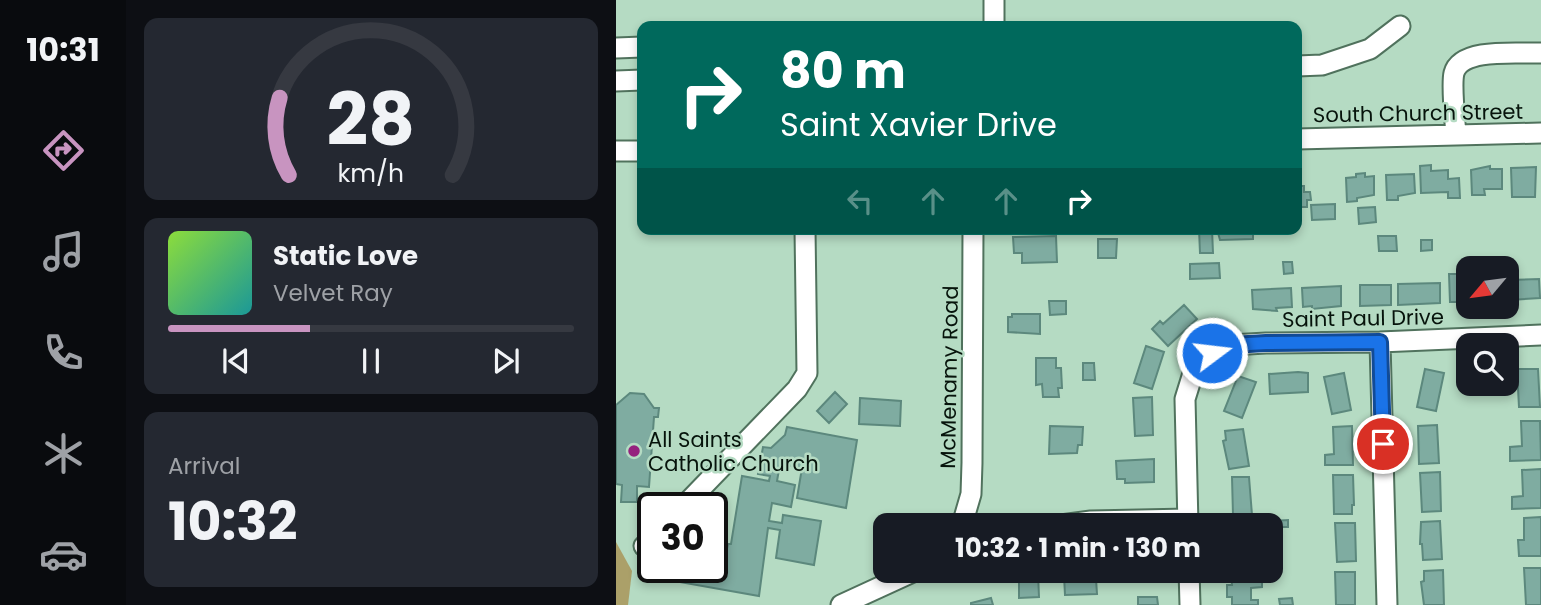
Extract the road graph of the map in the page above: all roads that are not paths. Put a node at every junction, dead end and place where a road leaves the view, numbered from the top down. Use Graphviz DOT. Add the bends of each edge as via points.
graph roads {
  1 [pos="993,0"];
  2 [pos="994,21"];
  3 [pos="1399,26"];
  4 [pos="637,47"];
  5 [pos="616,48"];
  6 [pos="1541,53"];
  7 [pos="1302,66"];
  8 [pos="637,80"];
  9 [pos="616,81"];
  10 [pos="1541,133"];
  11 [pos="1456,135"];
  12 [pos="1302,139"];
  13 [pos="616,151"];
  14 [pos="637,151"];
  15 [pos="805,235"];
  16 [pos="973,235"];
  17 [pos="1541,335"];
  18 [pos="1380,342"];
  19 [pos="697,492"];
  20 [pos="965,513"];
  21 [pos="1188,513"];
  22 [pos="889,583"];
  23 [pos="1189,583"];
  24 [pos="841,605"];
  25 [pos="1190,605"];
  26 [pos="1387,605"];
  1 -- 2 [label="street"];
  3 -- 7 [label="street" via="1370,49 1322,65"];
  4 -- 5 [label="street"];
  6 -- 11 [label="street" via="1475,55 1462,60 1454,74"];
  8 -- 9 [label="street"];
  10 -- 11 [label="street, South Church Street"];
  11 -- 12 [label="street, South Church Street"];
  13 -- 14 [label="street"];
  15 -- 19 [label="street" via="807,373"];
  16 -- 20 [label="street, McMenamy Road" via="972,463"];
  17 -- 18 [label="street, Saint Paul Drive"];
  18 -- 21 [label="street, Saint Paul Drive" via="1231,345 1212,353 1194,370 1185,399"];
  18 -- 26 [label="street"];
  22 -- 24 [label="street"];
  23 -- 25 [label="street"];
}
